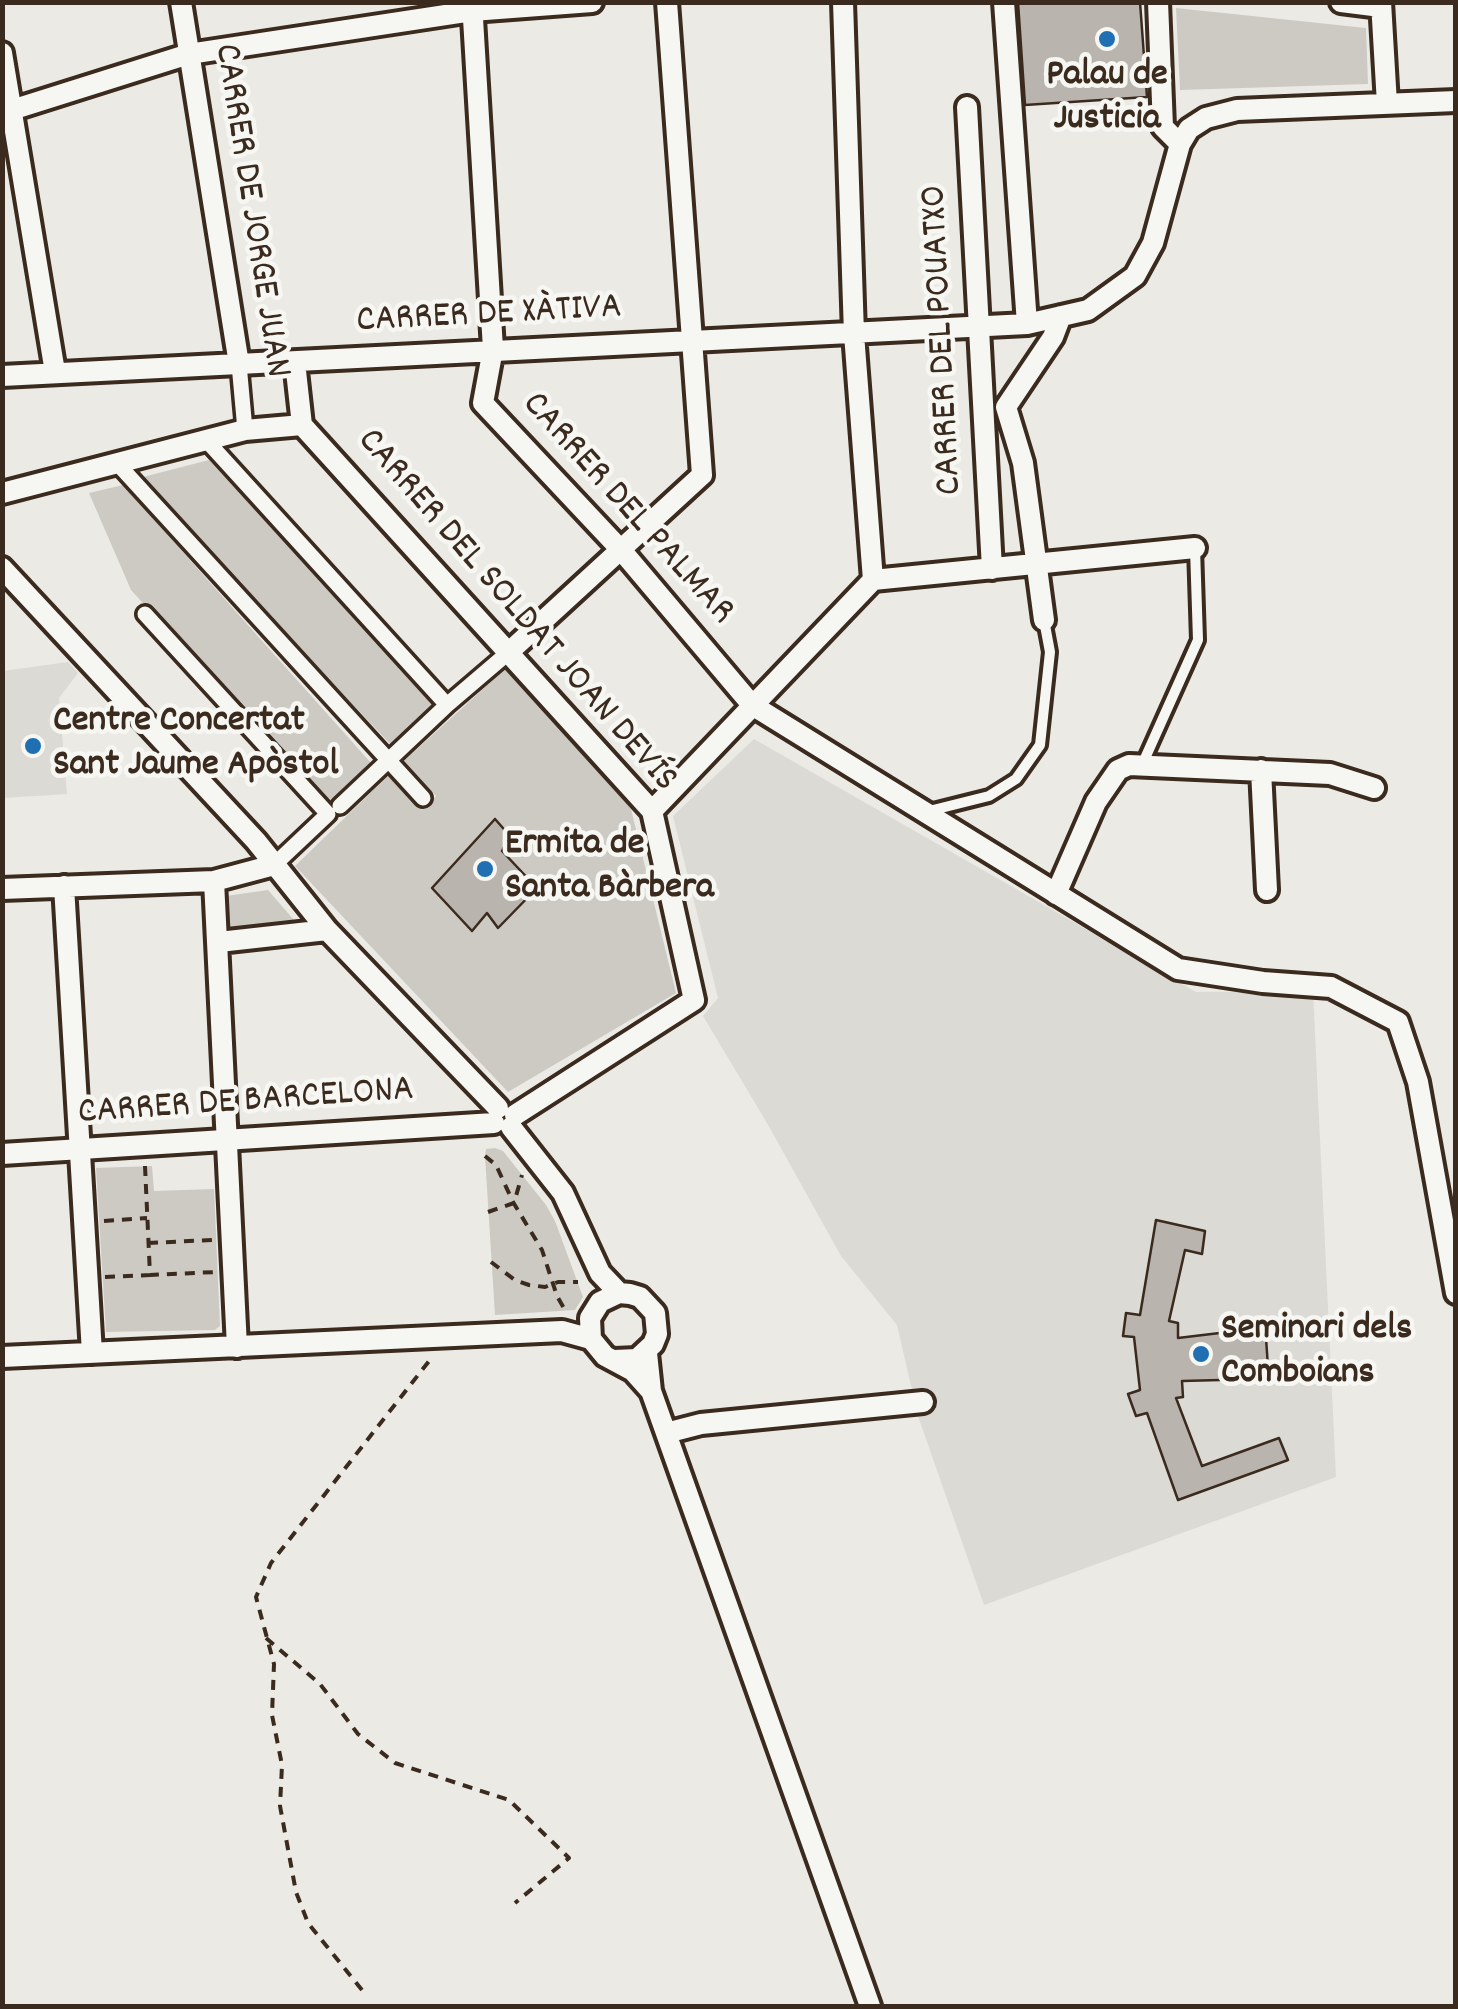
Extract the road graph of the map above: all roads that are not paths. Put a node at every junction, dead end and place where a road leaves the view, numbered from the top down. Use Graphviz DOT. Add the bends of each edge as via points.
graph roads {
  1 [pos="181,2"];
  2 [pos="592,2"];
  3 [pos="667,2"];
  4 [pos="844,2"];
  5 [pos="1004,2"];
  6 [pos="1158,2"];
  7 [pos="1341,2"];
  8 [pos="1381,5"];
  9 [pos="472,7"];
  10 [pos="2,53"];
  11 [pos="189,54"];
  12 [pos="1456,101"];
  13 [pos="1387,104"];
  14 [pos="967,107"];
  15 [pos="7,112"];
  16 [pos="1180,144"];
  17 [pos="1062,316"];
  18 [pos="1026,324"];
  19 [pos="979,326"];
  20 [pos="854,334"];
  21 [pos="694,342"];
  22 [pos="493,349"];
  23 [pos="295,362"];
  24 [pos="239,364"];
  25 [pos="55,372"];
  26 [pos="2,376"];
  27 [pos="302,426"];
  28 [pos="244,430"];
  29 [pos="207,442"];
  30 [pos="116,462"];
  31 [pos="2,493"];
  32 [pos="1195,548"];
  33 [pos="622,552"];
  34 [pos="1036,564"];
  35 [pos="2,568"];
  36 [pos="992,568"];
  37 [pos="873,580"];
  38 [pos="145,614"];
  39 [pos="1044,620"];
  40 [pos="509,652"];
  41 [pos="447,705"];
  42 [pos="752,706"];
  43 [pos="389,761"];
  44 [pos="1142,765"];
  45 [pos="1262,770"];
  46 [pos="1374,788"];
  47 [pos="423,798"];
  48 [pos="340,806"];
  49 [pos="652,812"];
  50 [pos="924,812"];
  51 [pos="274,865"];
  52 [pos="214,881"];
  53 [pos="64,886"];
  54 [pos="2,889"];
  55 [pos="1267,890"];
  56 [pos="1056,894"];
  57 [pos="327,930"];
  58 [pos="219,942"];
  59 [pos="505,1118"];
  60 [pos="228,1142"];
  61 [pos="81,1149"];
  62 [pos="2,1154"];
  63 [pos="1456,1292"];
  64 [pos="600,1313"];
  65 [pos="237,1348"];
  66 [pos="647,1352"];
  67 [pos="92,1353"];
  68 [pos="2,1357"];
  69 [pos="616,1360"];
  70 [pos="651,1392"];
  71 [pos="923,1402"];
  72 [pos="666,1433"];
  73 [pos="870,2006"];
  1 -- 11 [label="street, CARRER DE JORGE JUAN"];
  2 -- 9 [label="street"];
  3 -- 21 [label="street"];
  4 -- 20 [label="street"];
  5 -- 18 [label="street, CARRER DEL POUATXO"];
  6 -- 16 [label="street" via="1164,127"];
  7 -- 8 [label="street"];
  8 -- 13 [label="street"];
  9 -- 11 [label="street"];
  9 -- 22 [label="street"];
  10 -- 15 [label="street"];
  11 -- 15 [label="street"];
  11 -- 24 [label="street, CARRER DE JORGE JUAN"];
  12 -- 13 [label="street"];
  13 -- 16 [label="street" via="1236,110 1189,128"];
  14 -- 19 [label="street, CARRER DEL POUATXO"];
  15 -- 25 [label="street"];
  16 -- 17 [label="street, CARRER DE XÀTIVA" via="1153,242 1135,276 1088,310"];
  17 -- 18 [label="street, CARRER DE XÀTIVA"];
  17 -- 34 [label="street" via="1006,407 1022,463"];
  18 -- 19 [label="street, CARRER DE XÀTIVA"];
  19 -- 20 [label="street, CARRER DE XÀTIVA"];
  19 -- 36 [label="street, CARRER DEL POUATXO"];
  20 -- 21 [label="street, CARRER DE XÀTIVA"];
  20 -- 37 [label="street"];
  21 -- 22 [label="street, CARRER DE XÀTIVA"];
  21 -- 33 [label="street" via="702,475"];
  22 -- 23 [label="street, CARRER DE XÀTIVA"];
  22 -- 33 [label="street, CARRER DEL PALMAR" via="482,403"];
  23 -- 24 [label="street, CARRER DE XÀTIVA"];
  23 -- 27 [label="street, CARRER DEL SOLDAT JOAN DEVÍS"];
  24 -- 25 [label="street, CARRER DE XÀTIVA"];
  24 -- 28 [label="street, CARRER DE JORGE JUAN"];
  25 -- 26 [label="street, CARRER DE XÀTIVA"];
  27 -- 28 [label="street"];
  27 -- 40 [label="street, CARRER DEL SOLDAT JOAN DEVÍS"];
  28 -- 29 [label="street"];
  29 -- 30 [label="street"];
  29 -- 41 [label="street"];
  30 -- 31 [label="street"];
  30 -- 43 [label="street"];
  32 -- 34 [label="street"];
  32 -- 44 [label="lane" via="1198,640"];
  33 -- 40 [label="street"];
  33 -- 42 [label="street, CARRER DEL PALMAR"];
  34 -- 36 [label="street"];
  34 -- 39 [label="street"];
  35 -- 51 [label="street"];
  36 -- 37 [label="street"];
  37 -- 42 [label="street"];
  38 -- 51 [label="street" via="328,814"];
  39 -- 50 [label="lane" via="1050,652 1040,745 1016,779 989,796"];
  40 -- 41 [label="street"];
  40 -- 49 [label="street, CARRER DEL SOLDAT JOAN DEVÍS"];
  41 -- 43 [label="street"];
  42 -- 49 [label="street"];
  42 -- 50 [label="street, CARRER DEL PALMAR"];
  43 -- 47 [label="street"];
  43 -- 48 [label="street"];
  44 -- 45 [label="street"];
  44 -- 56 [label="street" via="1118,770 1096,802"];
  45 -- 46 [label="street" via="1330,774"];
  45 -- 55 [label="street"];
  49 -- 59 [label="street, CARRER DEL SOLDAT JOAN DEVÍS" via="694,1000"];
  50 -- 56 [label="street, CARRER DEL PALMAR"];
  51 -- 52 [label="street"];
  51 -- 57 [label="street"];
  52 -- 53 [label="street"];
  52 -- 58 [label="street"];
  53 -- 54 [label="street"];
  53 -- 61 [label="street"];
  56 -- 63 [label="street, CARRER DEL PALMAR" via="1178,969 1331,987 1398,1022 1418,1082"];
  57 -- 58 [label="street"];
  57 -- 59 [label="street"];
  58 -- 60 [label="street"];
  59 -- 60 [label="street, CARRER DE BARCELONA"];
  59 -- 64 [label="street" via="563,1193 600,1273"];
  60 -- 61 [label="street, CARRER DE BARCELONA"];
  60 -- 65 [label="street"];
  61 -- 62 [label="street, CARRER DE BARCELONA"];
  61 -- 67 [label="street"];
  64 -- 65 [label="street" via="456,1337"];
  64 -- 66 [label="street" via="640,1297 655,1313 657,1334"];
  64 -- 69 [label="street" via="605,1356"];
  65 -- 67 [label="street"];
  66 -- 69 [label="street"];
  66 -- 70 [label="street"];
  67 -- 68 [label="street"];
  69 -- 70 [label="street"];
  70 -- 72 [label="street"];
  71 -- 72 [label="street"];
  72 -- 73 [label="street"];
}
